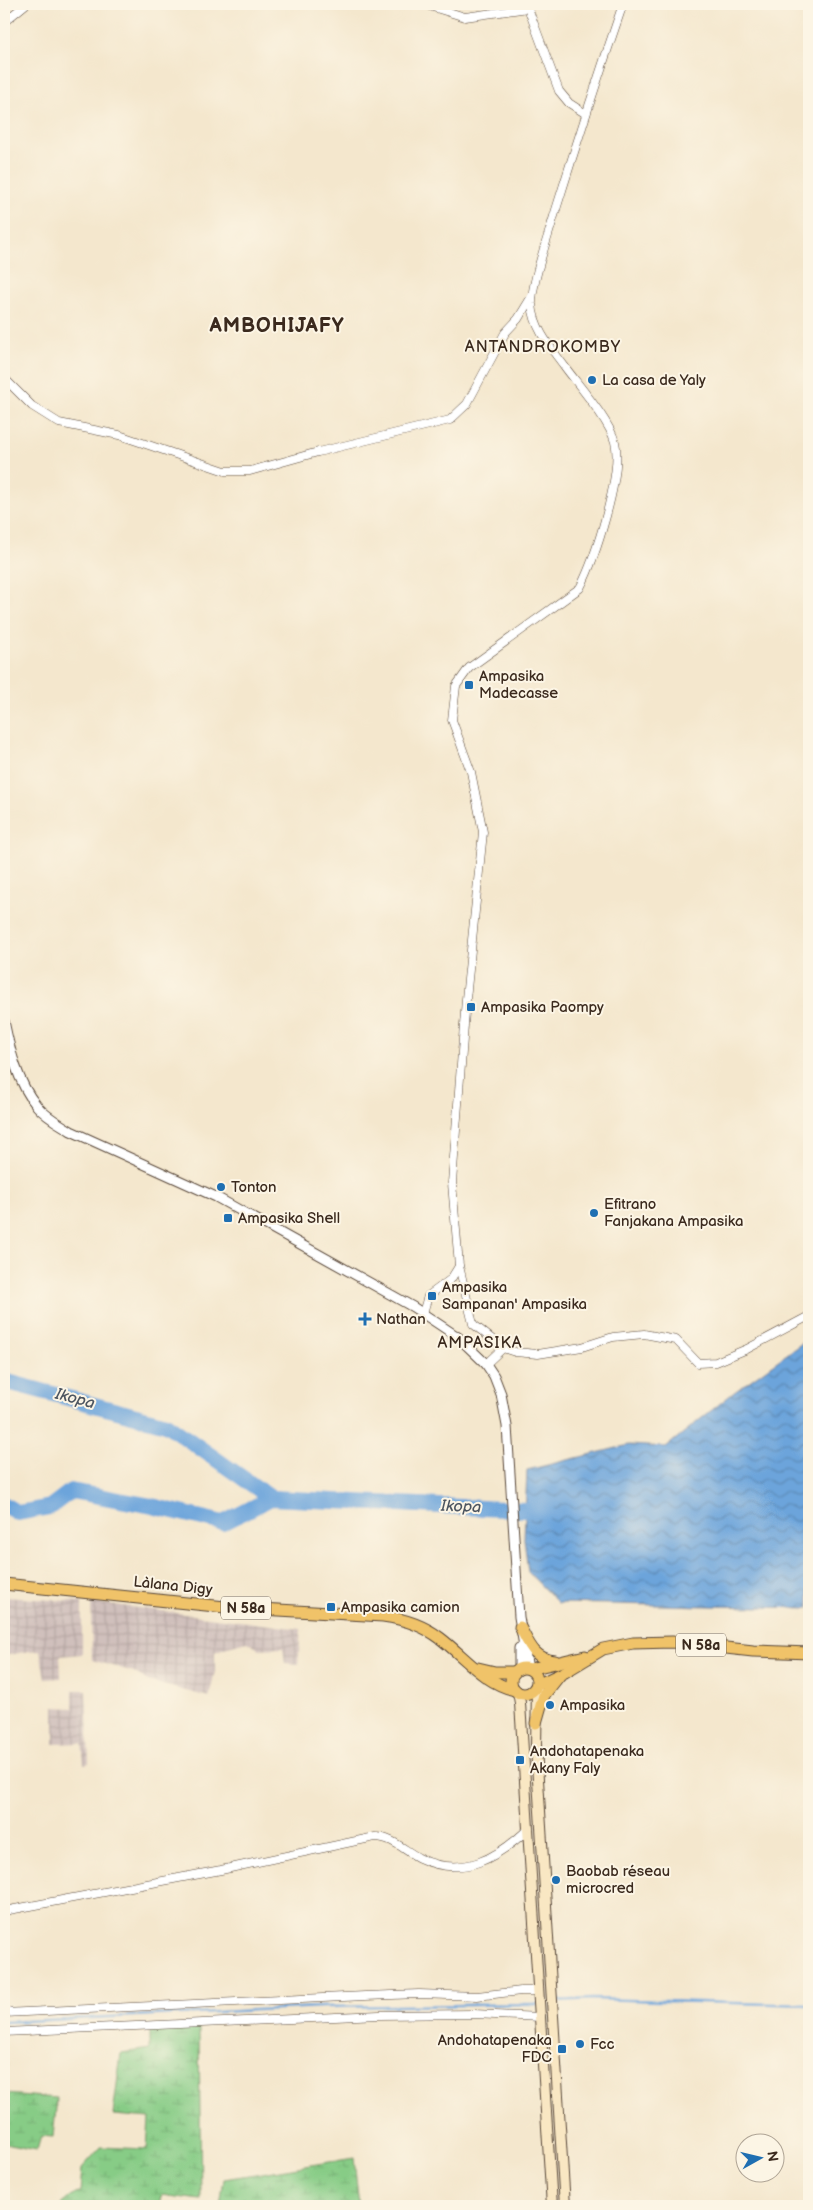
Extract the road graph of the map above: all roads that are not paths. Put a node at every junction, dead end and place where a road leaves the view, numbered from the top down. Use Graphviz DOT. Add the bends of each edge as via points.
graph roads {
  1 [pos="26,4"];
  2 [pos="423,4"];
  3 [pos="623,4"];
  4 [pos="528,6"];
  5 [pos="4,22"];
  6 [pos="586,114"];
  7 [pos="533,294"];
  8 [pos="4,378"];
  9 [pos="4,1020"];
  10 [pos="459,1266"];
  11 [pos="423,1313"];
  12 [pos="809,1316"];
  13 [pos="503,1348"];
  14 [pos="486,1364"];
  15 [pos="4,1584"];
  16 [pos="519,1622"];
  17 [pos="809,1653"];
  18 [pos="594,1654"];
  19 [pos="559,1661"];
  20 [pos="473,1666"];
  21 [pos="523,1670"];
  22 [pos="561,1673"];
  23 [pos="537,1685"];
  24 [pos="516,1691"];
  25 [pos="536,1723"];
  26 [pos="529,1828"];
  27 [pos="4,1911"];
  28 [pos="539,1991"];
  29 [pos="4,2013"];
  30 [pos="541,2018"];
  31 [pos="4,2032"];
  32 [pos="552,2206"];
  33 [pos="565,2206"];
  1 -- 5 [label="street"];
  2 -- 4 [label="street" via="465,17"];
  3 -- 6 [label="street"];
  4 -- 6 [label="street" via="559,91 569,104"];
  6 -- 7 [label="street"];
  7 -- 8 [label="street" via="505,333 467,404 450,420 250,470 225,471 119,435 60,423 32,406"];
  7 -- 10 [label="street" via="536,323 545,340 603,418 615,442 616,469 600,539 580,588 482,657 456,686 452,720 472,772 483,832 452,1183"];
  9 -- 11 [label="street" via="10,1052 19,1074 38,1107 51,1118 216,1197"];
  10 -- 11 [label="street" via="451,1279 428,1296"];
  10 -- 13 [label="street" via="473,1324"];
  11 -- 14 [label="street" via="458,1337"];
  12 -- 13 [label="street" via="716,1362 698,1363 676,1340 644,1334 613,1337 582,1347 538,1354"];
  13 -- 14 [label="street"];
  14 -- 16 [label="street" via="501,1394 509,1444"];
  15 -- 20 [label="main road, Làlana Digy / N 58a" via="225,1607 404,1619 440,1638"];
  16 -- 19 [label="main road, N 58a" via="534,1653 540,1658"];
  16 -- 21 [label="street"];
  17 -- 18 [label="main road, N 58a" via="672,1642 612,1646"];
  18 -- 19 [label="main road, N 58a"];
  18 -- 22 [label="main road, N 58a"];
  19 -- 21 [label="main road, N 58a"];
  20 -- 21 [label="main road, N 58a" via="496,1672"];
  20 -- 24 [label="main road, N 58a" via="491,1681"];
  21 -- 23 [label="main road" via="536,1676"];
  21 -- 24 [label="main road" via="512,1681"];
  22 -- 23 [label="main road, N 58a"];
  22 -- 25 [label="main road" via="544,1695"];
  23 -- 24 [label="main road" via="526,1694"];
  23 -- 25 [label="main road"];
  24 -- 26 [label="main road"];
  25 -- 33 [label="main road"];
  26 -- 27 [label="street" via="497,1855 460,1866 419,1858 391,1841 375,1837"];
  26 -- 28 [label="main road"];
  28 -- 29 [label="street"];
  28 -- 30 [label="main road"];
  30 -- 31 [label="street" via="484,2014 379,2015"];
  30 -- 32 [label="main road"];
}
